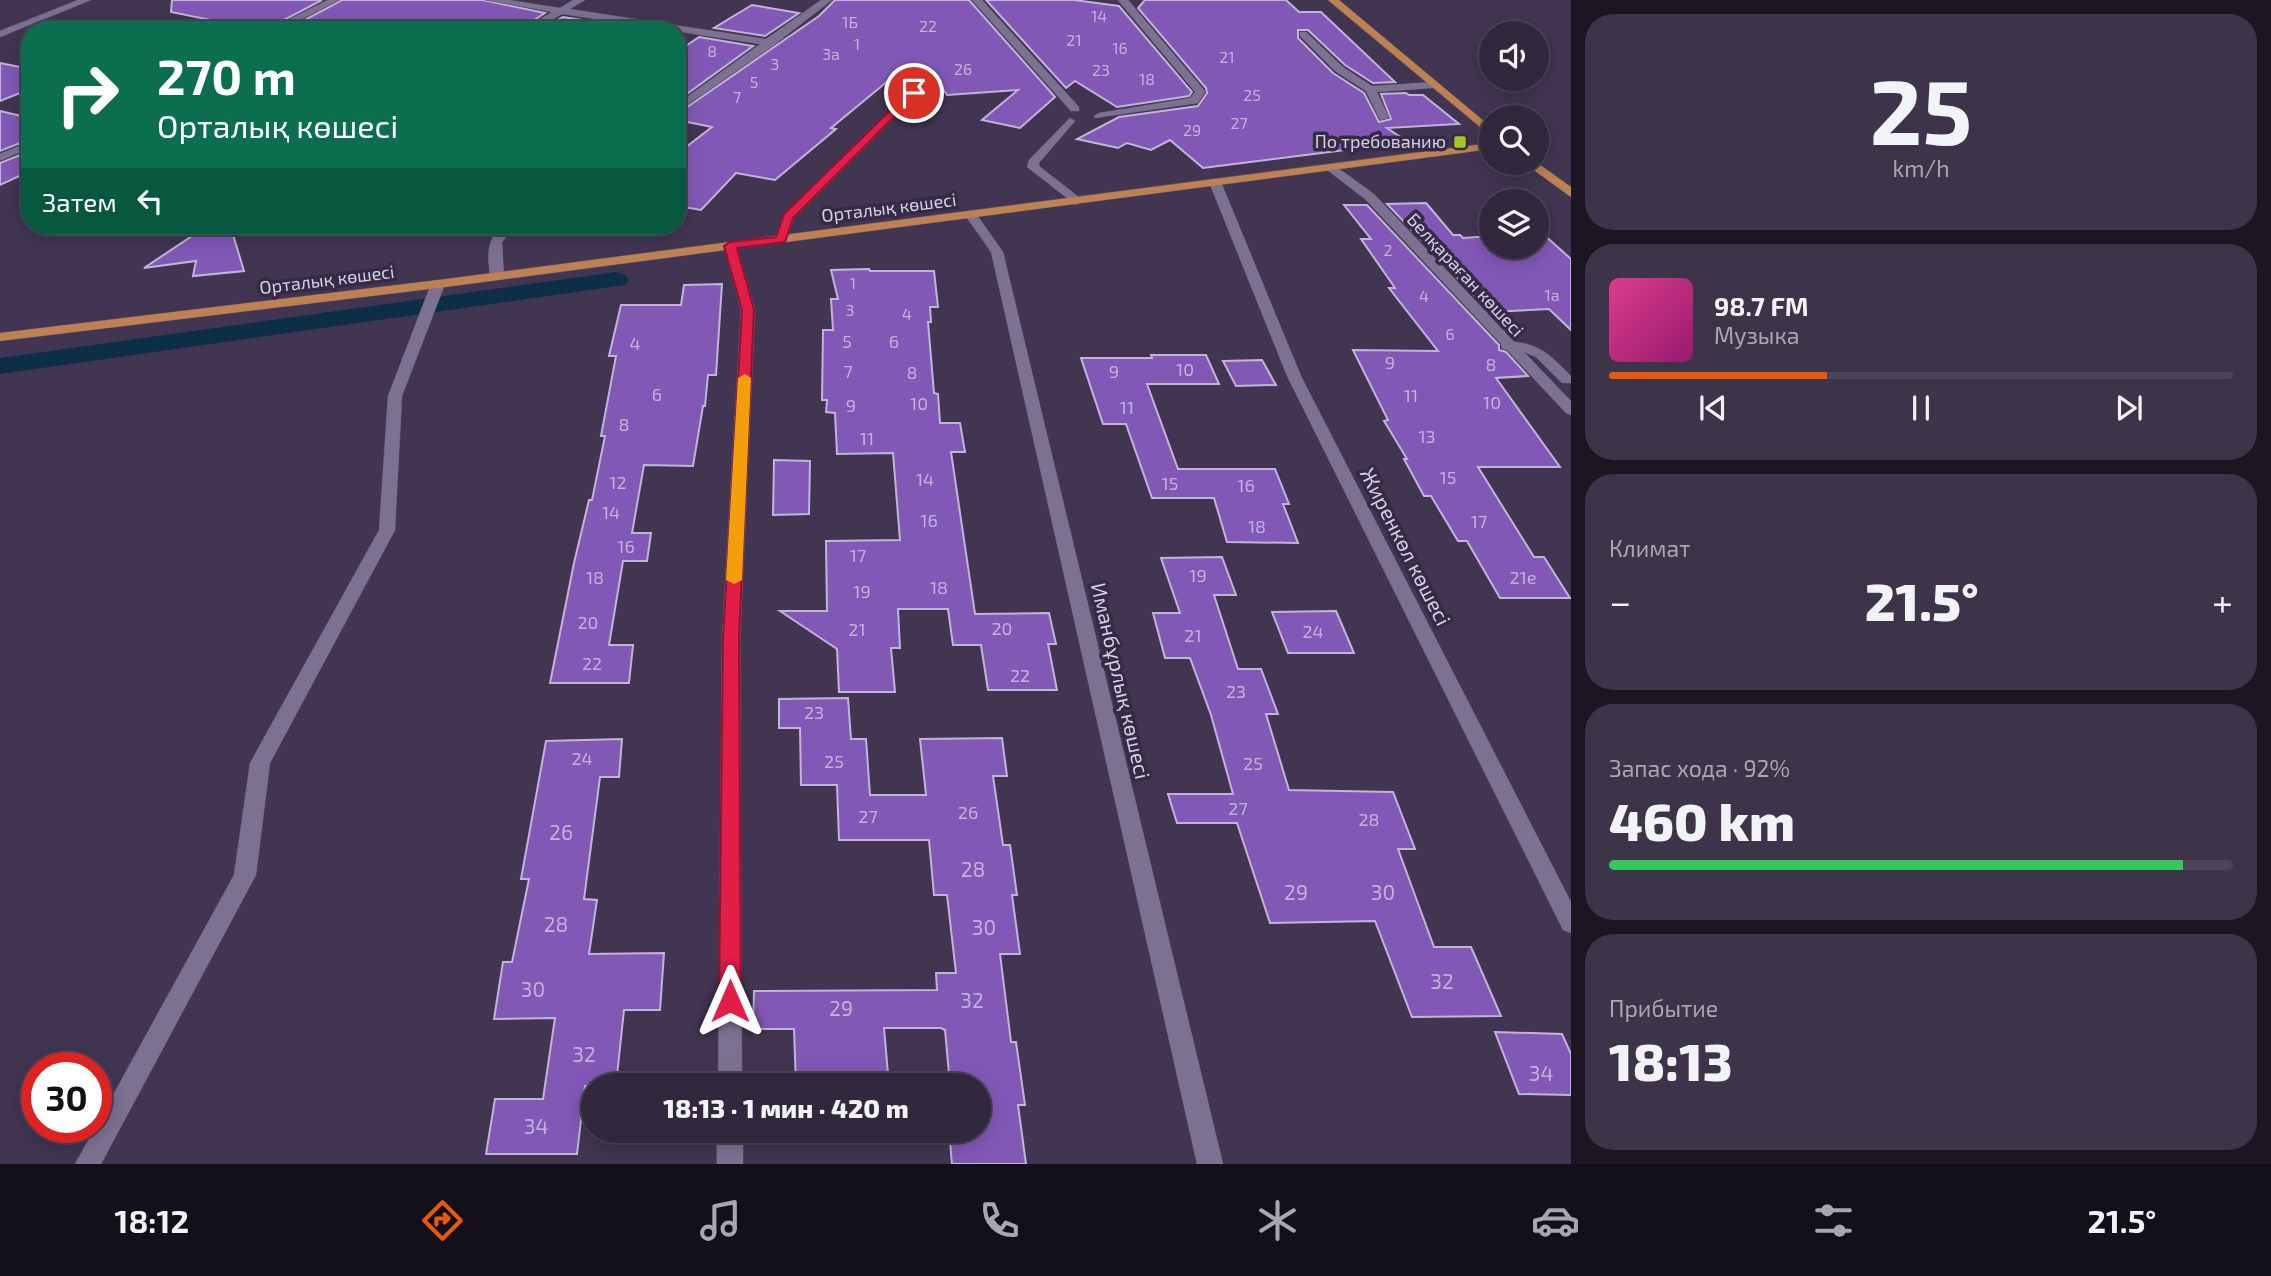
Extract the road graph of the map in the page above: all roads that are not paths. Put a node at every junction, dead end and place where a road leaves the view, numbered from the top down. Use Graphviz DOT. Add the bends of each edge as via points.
graph roads {
  1 [pos="86,0"];
  2 [pos="335,0"];
  3 [pos="491,0"];
  4 [pos="580,0"];
  5 [pos="827,0"];
  6 [pos="977,0"];
  7 [pos="1123,0"];
  8 [pos="1333,0"];
  9 [pos="561,10"];
  10 [pos="33,21"];
  11 [pos="291,21"];
  12 [pos="542,21"];
  13 [pos="631,21"];
  14 [pos="21,26"];
  15 [pos="686,30"];
  16 [pos="0,34"];
  17 [pos="1303,34"];
  18 [pos="771,43"];
  19 [pos="1433,85"];
  20 [pos="1370,89"];
  21 [pos="914,93"];
  22 [pos="686,103"];
  23 [pos="1083,118"];
  24 [pos="1384,118"];
  25 [pos="1479,123"];
  26 [pos="21,148"];
  27 [pos="1479,148"];
  28 [pos="0,158"];
  29 [pos="1330,167"];
  30 [pos="1546,175"];
  31 [pos="1215,183"];
  32 [pos="1571,193"];
  33 [pos="1076,201"];
  34 [pos="971,215"];
  35 [pos="497,235"];
  36 [pos="781,239"];
  37 [pos="730,246"];
  38 [pos="497,276"];
  39 [pos="438,284"];
  40 [pos="0,337"];
  41 [pos="1507,345"];
  42 [pos="1567,380"];
  43 [pos="1571,410"];
  44 [pos="1571,924"];
  45 [pos="730,1073"];
  46 [pos="730,1143"];
  47 [pos="88,1164"];
  48 [pos="730,1164"];
  49 [pos="1209,1164"];
  1 -- 10 [label="street"];
  2 -- 11 [label="street"];
  3 -- 9 [label="street"];
  4 -- 9 [label="street"];
  5 -- 18 [label="street"];
  6 -- 23 [label="street"];
  7 -- 23 [label="street" via="1200,92 1194,101"];
  8 -- 19 [label="main road"];
  9 -- 12 [label="street"];
  9 -- 13 [label="street"];
  14 -- 16 [label="street"];
  15 -- 18 [label="street"];
  17 -- 20 [label="street" via="1339,69"];
  18 -- 22 [label="street"];
  19 -- 20 [label="street"];
  19 -- 25 [label="main road"];
  20 -- 24 [label="street"];
  21 -- 36 [label="street" via="788,216"];
  23 -- 33 [label="street" via="1033,162 1033,167"];
  26 -- 28 [label="street"];
  27 -- 29 [label="main road, Орталық көшесі"];
  29 -- 31 [label="main road, Орталық көшесі"];
  29 -- 41 [label="street, Белқараған көшесі" via="1370,197"];
  30 -- 32 [label="main road"];
  31 -- 33 [label="main road, Орталық көшесі"];
  31 -- 44 [label="street, Жиренкөл көшесі" via="1294,376"];
  33 -- 34 [label="main road, Орталық көшесі"];
  34 -- 36 [label="main road, Орталық көшесі"];
  34 -- 49 [label="street, Иманбұрлық көшесі" via="997,252"];
  35 -- 38 [label="street"];
  36 -- 37 [label="main road, Орталық көшесі"];
  37 -- 38 [label="main road, Орталық көшесі"];
  37 -- 45 [label="street" via="748,310 731,638"];
  38 -- 39 [label="main road, Орталық көшесі"];
  39 -- 40 [label="main road, Орталық көшесі"];
  39 -- 47 [label="street" via="395,396 387,530 260,763 245,874"];
  41 -- 42 [label="street" via="1537,350"];
  41 -- 43 [label="street, Белқараған көшесі"];
  46 -- 48 [label="street"];
}
